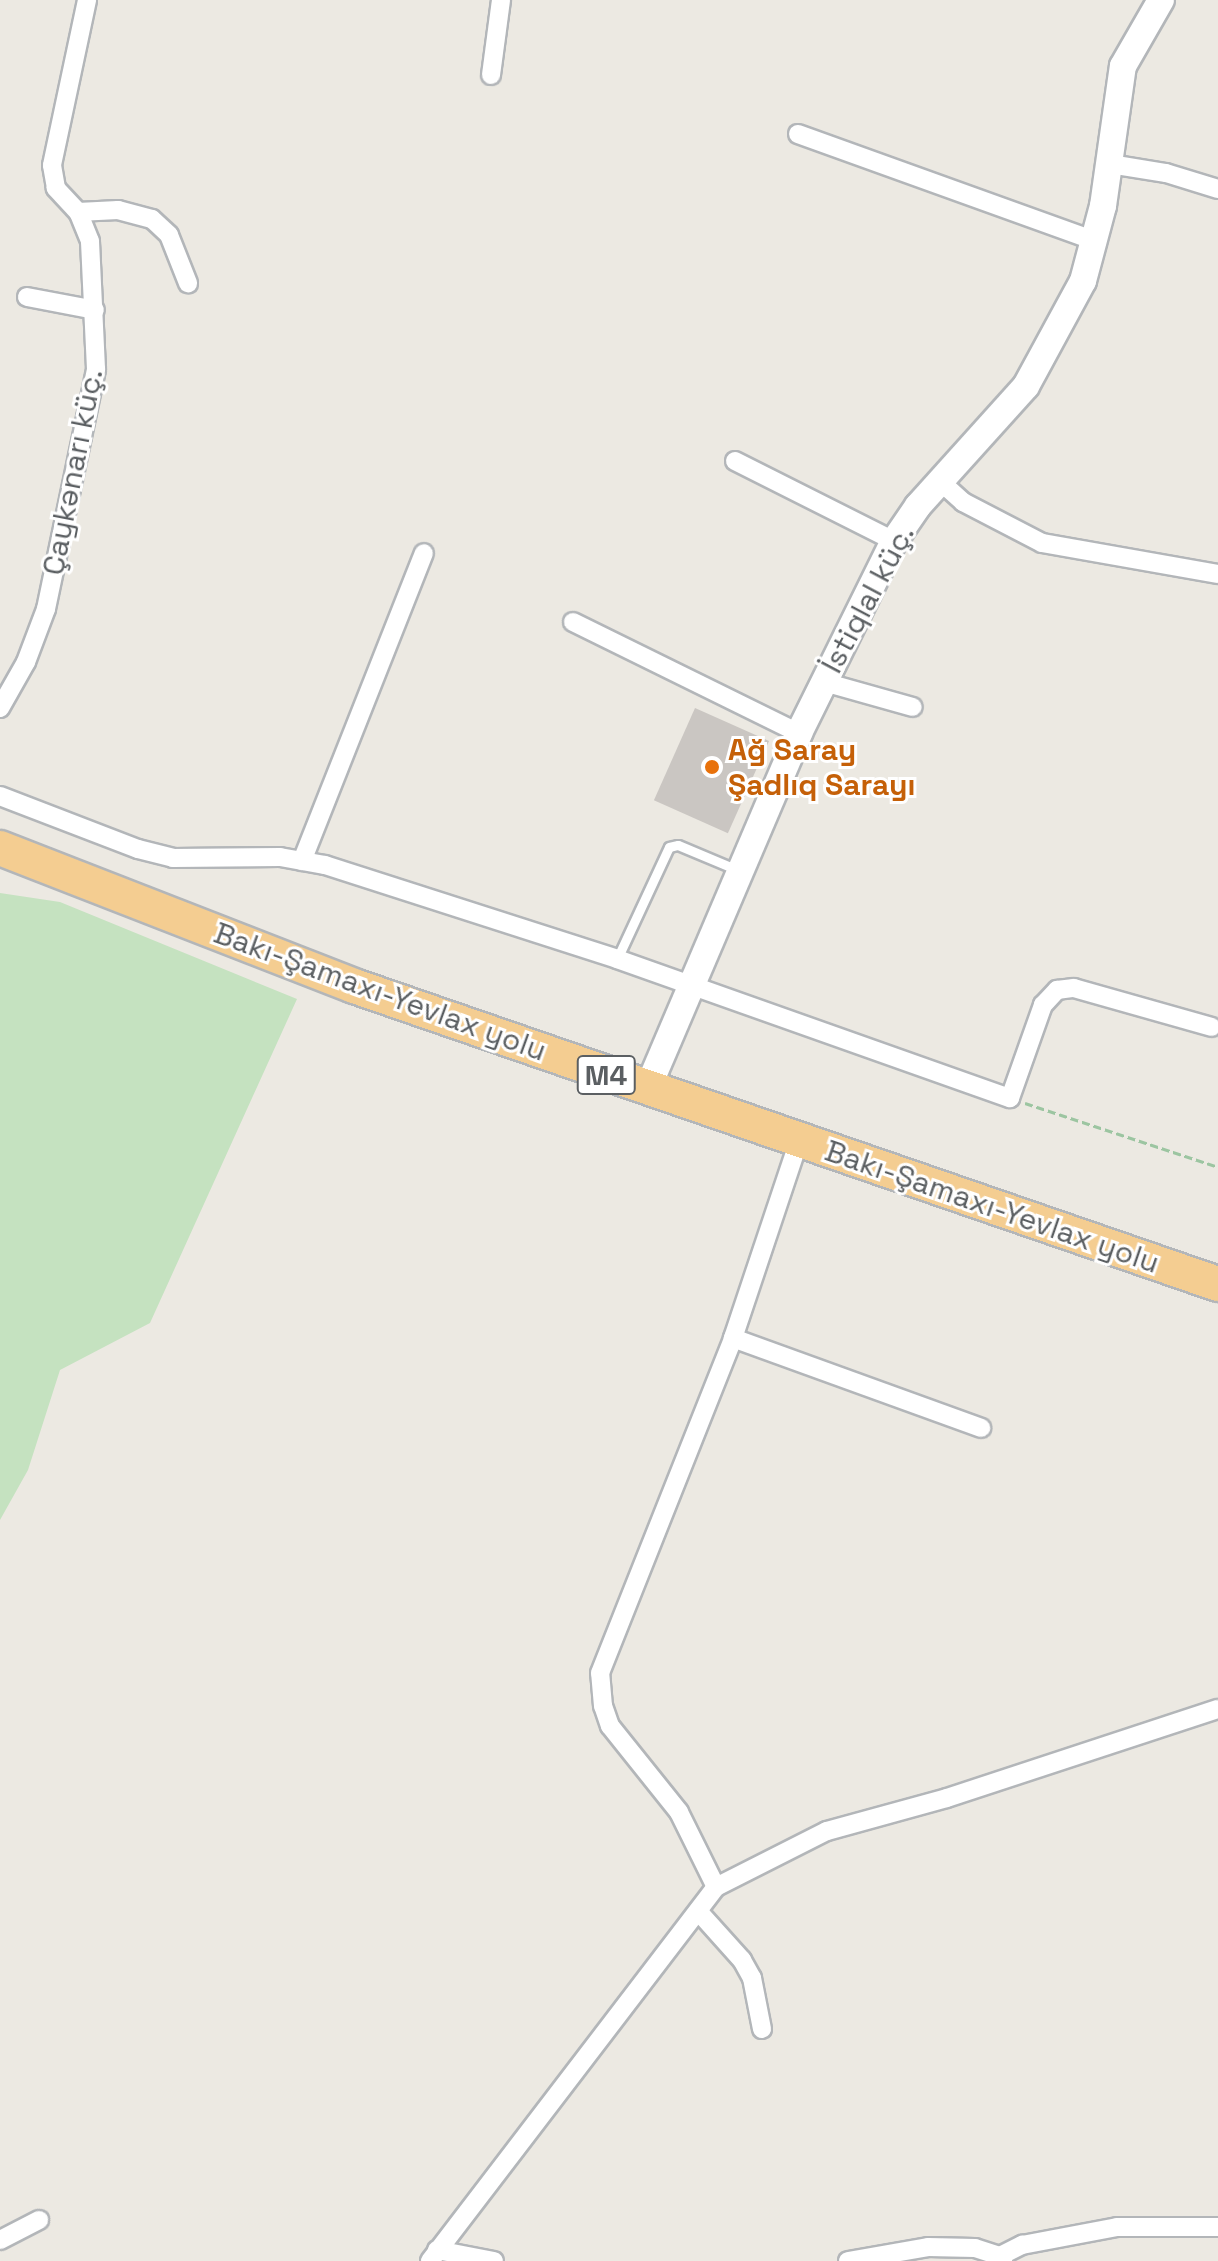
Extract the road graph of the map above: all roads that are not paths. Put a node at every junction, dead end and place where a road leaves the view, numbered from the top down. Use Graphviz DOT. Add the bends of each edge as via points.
graph roads {
  1 [pos="87,0"];
  2 [pos="501,0"];
  3 [pos="1161,0"];
  4 [pos="491,75"];
  5 [pos="798,134"];
  6 [pos="1110,164"];
  7 [pos="1218,189"];
  8 [pos="78,212"];
  9 [pos="1095,241"];
  10 [pos="188,283"];
  11 [pos="27,297"];
  12 [pos="95,310"];
  13 [pos="735,461"];
  14 [pos="941,482"];
  15 [pos="894,541"];
  16 [pos="424,553"];
  17 [pos="1218,574"];
  18 [pos="573,622"];
  19 [pos="824,682"];
  20 [pos="913,707"];
  21 [pos="0,708"];
  22 [pos="799,733"];
  23 [pos="0,796"];
  24 [pos="0,848"];
  25 [pos="302,861"];
  26 [pos="741,871"];
  27 [pos="617,959"];
  28 [pos="692,985"];
  29 [pos="1212,1027"];
  30 [pos="647,1090"];
  31 [pos="799,1141"];
  32 [pos="1218,1284"];
  33 [pos="733,1338"];
  34 [pos="981,1428"];
  35 [pos="1218,1709"];
  36 [pos="716,1887"];
  37 [pos="698,1911"];
  38 [pos="762,2029"];
  39 [pos="39,2220"];
  40 [pos="1218,2227"];
  41 [pos="0,2240"];
  42 [pos="434,2255"];
  43 [pos="1001,2258"];
  44 [pos="494,2261"];
  45 [pos="848,2261"];
  1 -- 8 [label="street, Çaykənarı küç." via="52,165 56,188"];
  2 -- 4 [label="street"];
  3 -- 6 [label="street, İstiqlal küç." via="1123,66"];
  5 -- 9 [label="street"];
  6 -- 7 [label="street"];
  6 -- 9 [label="street, İstiqlal küç."];
  8 -- 10 [label="street" via="118,210 152,219 169,235"];
  8 -- 12 [label="street, Çaykənarı küç." via="90,241"];
  9 -- 14 [label="street, İstiqlal küç." via="1083,281 1026,386"];
  11 -- 12 [label="street"];
  12 -- 21 [label="street, Çaykənarı küç." via="96,369 46,609 26,662"];
  13 -- 15 [label="street"];
  14 -- 15 [label="street, İstiqlal küç."];
  14 -- 17 [label="street" via="963,502 1042,543"];
  15 -- 19 [label="street, İstiqlal küç."];
  16 -- 25 [label="street"];
  18 -- 22 [label="street"];
  19 -- 20 [label="street"];
  19 -- 22 [label="street, İstiqlal küç."];
  22 -- 26 [label="street, İstiqlal küç."];
  23 -- 25 [label="street" via="173,858"];
  24 -- 30 [label="highway, Bakı-Şamaxı-Yevlax yolu / M4" via="354,986"];
  25 -- 27 [label="street"];
  26 -- 27 [label="lane" via="678,845 669,847"];
  26 -- 28 [label="street, İstiqlal küç."];
  27 -- 28 [label="street"];
  28 -- 29 [label="street" via="1010,1098 1043,1005 1057,990 1074,988"];
  28 -- 30 [label="street, İstiqlal küç."];
  30 -- 31 [label="highway, Bakı-Şamaxı-Yevlax yolu / M4"];
  31 -- 32 [label="highway, Bakı-Şamaxı-Yevlax yolu / M4"];
  31 -- 33 [label="street"];
  33 -- 34 [label="street"];
  33 -- 36 [label="street" via="600,1673 610,1726 679,1812"];
  35 -- 36 [label="street" via="947,1798 827,1831"];
  36 -- 37 [label="street"];
  37 -- 38 [label="street" via="752,1978"];
  37 -- 42 [label="street"];
  39 -- 41 [label="street"];
  40 -- 43 [label="street" via="1117,2227 1022,2245"];
  42 -- 44 [label="street"];
  43 -- 45 [label="street" via="975,2248 928,2247"];
}
